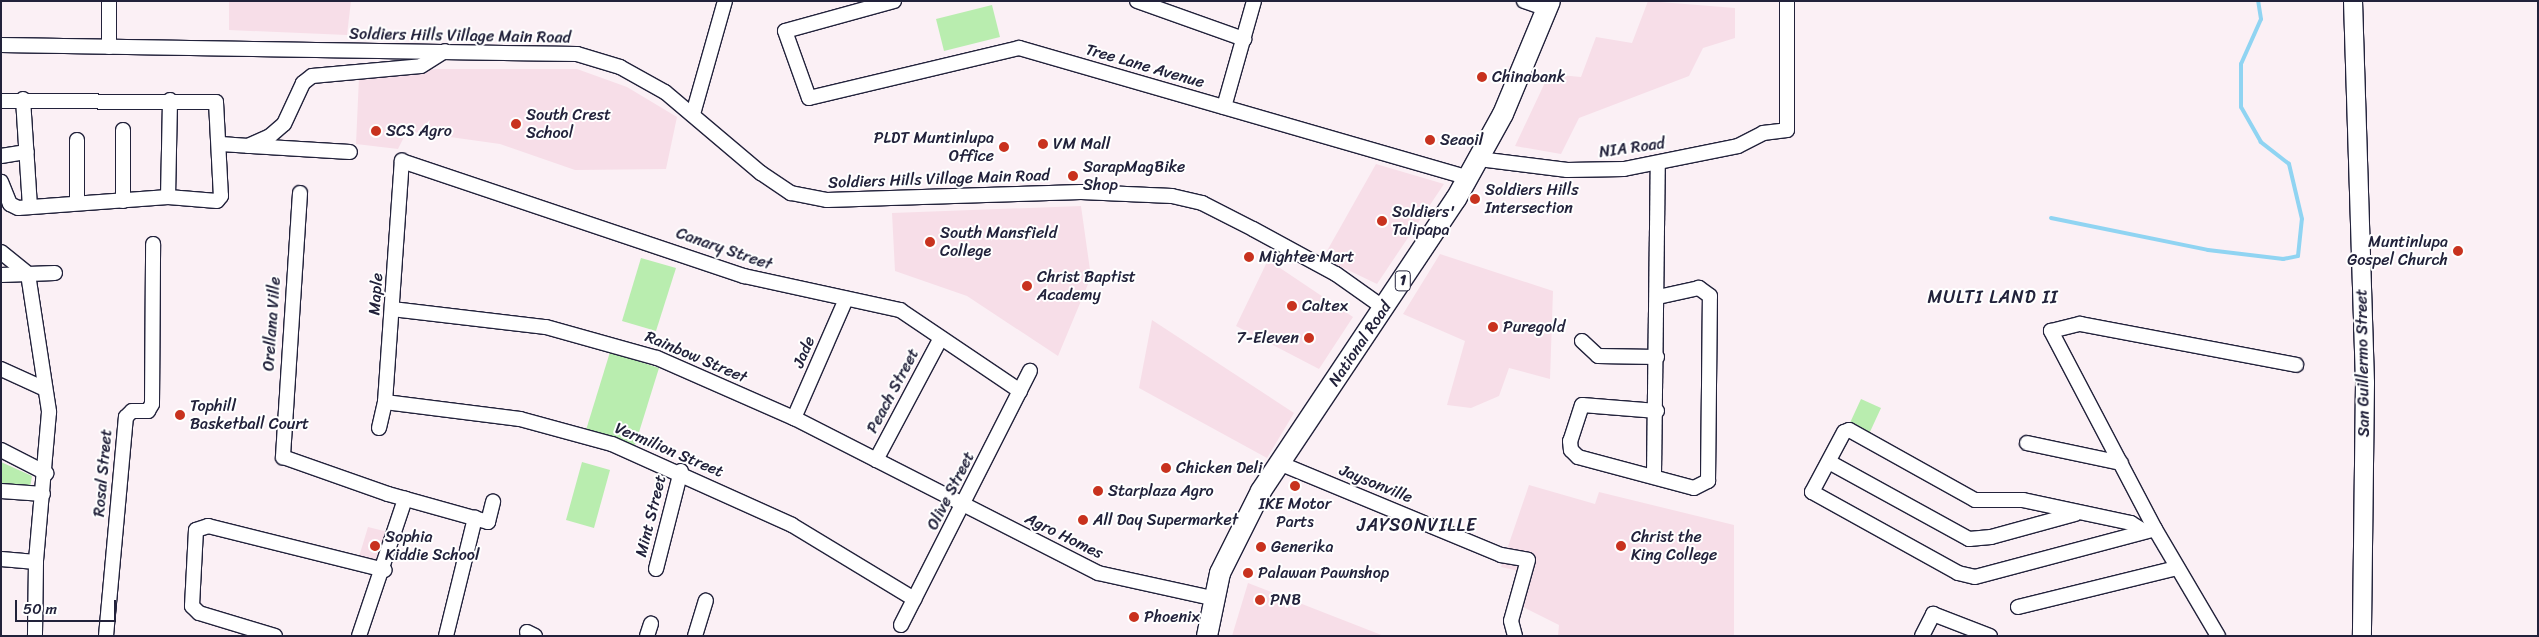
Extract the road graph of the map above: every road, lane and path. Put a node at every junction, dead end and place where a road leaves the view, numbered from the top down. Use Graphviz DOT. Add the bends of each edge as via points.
graph roads {
  1 [pos="109,1"];
  2 [pos="725,1"];
  3 [pos="894,1"];
  4 [pos="1137,1"];
  5 [pos="1254,1"];
  6 [pos="1524,1"];
  7 [pos="1787,1"];
  8 [pos="2353,1"];
  9 [pos="1548,5"];
  10 [pos="1244,39"];
  11 [pos="1,45"];
  12 [pos="109,47"];
  13 [pos="445,51"];
  14 [pos="23,99"];
  15 [pos="170,100"];
  16 [pos="1,101"];
  17 [pos="1224,107"];
  18 [pos="693,114"];
  19 [pos="122,130"];
  20 [pos="77,140"];
  21 [pos="221,144"];
  22 [pos="248,146"];
  23 [pos="27,152"];
  24 [pos="350,152"];
  25 [pos="1,156"];
  26 [pos="1478,159"];
  27 [pos="402,161"];
  28 [pos="1658,163"];
  29 [pos="1468,178"];
  30 [pos="1,182"];
  31 [pos="300,193"];
  32 [pos="168,197"];
  33 [pos="123,201"];
  34 [pos="77,203"];
  35 [pos="30,207"];
  36 [pos="153,244"];
  37 [pos="1,252"];
  38 [pos="55,273"];
  39 [pos="28,274"];
  40 [pos="1,275"];
  41 [pos="1658,297"];
  42 [pos="846,299"];
  43 [pos="1384,308"];
  44 [pos="392,309"];
  45 [pos="941,338"];
  46 [pos="1582,341"];
  47 [pos="1657,357"];
  48 [pos="2296,365"];
  49 [pos="1,369"];
  50 [pos="1030,371"];
  51 [pos="45,389"];
  52 [pos="1020,391"];
  53 [pos="385,402"];
  54 [pos="1657,411"];
  55 [pos="794,418"];
  56 [pos="379,428"];
  57 [pos="2026,443"];
  58 [pos="1,450"];
  59 [pos="876,460"];
  60 [pos="1829,462"];
  61 [pos="1279,463"];
  62 [pos="2121,463"];
  63 [pos="681,471"];
  64 [pos="46,472"];
  65 [pos="1654,474"];
  66 [pos="1,491"];
  67 [pos="43,494"];
  68 [pos="405,499"];
  69 [pos="493,502"];
  70 [pos="964,505"];
  71 [pos="2078,513"];
  72 [pos="475,518"];
  73 [pos="2148,529"];
  74 [pos="1,559"];
  75 [pos="36,562"];
  76 [pos="2177,568"];
  77 [pos="656,569"];
  78 [pos="385,570"];
  79 [pos="1212,598"];
  80 [pos="914,599"];
  81 [pos="706,601"];
  82 [pos="2018,607"];
  83 [pos="901,625"];
  84 [pos="35,636"];
  85 [pos="106,636"];
  86 [pos="275,636"];
  87 [pos="359,636"];
  88 [pos="446,636"];
  89 [pos="695,636"];
  90 [pos="1207,636"];
  91 [pos="1515,636"];
  92 [pos="1922,636"];
  93 [pos="1990,636"];
  94 [pos="2218,636"];
  95 [pos="2362,636"];
  1 -- 12 [label="street"];
  2 -- 18 [label="street"];
  3 -- 17 [label="street, Tree Lane Avenue" via="784,31 809,98 1019,48"];
  4 -- 10 [label="street"];
  5 -- 10 [label="street"];
  6 -- 9 [label="street"];
  7 -- 28 [label="street, NIA Road" via="1787,130"];
  8 -- 95 [label="main road, San Guillermo Street" via="2365,384"];
  9 -- 26 [label="highway, National Road / 1"];
  10 -- 17 [label="street"];
  11 -- 12 [label="street, Soldiers Hills Village Main Road"];
  12 -- 13 [label="street, Soldiers Hills Village Main Road"];
  13 -- 18 [label="street, Soldiers Hills Village Main Road" via="555,52 597,58 640,77"];
  13 -- 22 [label="street" via="421,66 312,76 303,83 284,124"];
  14 -- 15 [label="street"];
  14 -- 16 [label="street"];
  14 -- 23 [label="street"];
  15 -- 21 [label="street" via="216,102"];
  15 -- 32 [label="street"];
  17 -- 29 [label="street, Tree Lane Avenue"];
  18 -- 43 [label="street, Soldiers Hills Village Main Road" via="778,186 810,198 1139,193 1202,203 1336,274"];
  19 -- 33 [label="street"];
  20 -- 34 [label="street"];
  21 -- 22 [label="street"];
  21 -- 32 [label="street" via="219,201"];
  22 -- 24 [label="street"];
  23 -- 25 [label="street"];
  23 -- 35 [label="street"];
  26 -- 28 [label="street, NIA Road" via="1594,171"];
  26 -- 29 [label="highway, National Road / 1"];
  27 -- 42 [label="street, Canary Street" via="744,276"];
  27 -- 44 [label="street, Maple"];
  28 -- 41 [label="street"];
  29 -- 43 [label="highway, National Road / 1"];
  30 -- 35 [label="street" via="13,208"];
  31 -- 68 [label="street, Orellana Ville" via="283,457"];
  32 -- 33 [label="street"];
  33 -- 34 [label="street"];
  34 -- 35 [label="street"];
  36 -- 85 [label="street, Rosal Street" via="152,404 148,411 132,411 126,417"];
  37 -- 39 [label="street"];
  38 -- 39 [label="street"];
  39 -- 40 [label="street"];
  39 -- 51 [label="street"];
  41 -- 47 [label="street"];
  41 -- 65 [label="street" via="1699,288 1710,296 1709,469 1708,481 1694,488"];
  42 -- 45 [label="street, Canary Street" via="900,310"];
  42 -- 55 [label="street, Jade"];
  43 -- 61 [label="highway, National Road / 1"];
  44 -- 53 [label="street, Maple"];
  44 -- 55 [label="street, Rainbow Street" via="546,326 598,339 657,358"];
  45 -- 52 [label="street, Canary Street"];
  45 -- 59 [label="street, Peach Street"];
  46 -- 47 [label="street" via="1598,356"];
  47 -- 54 [label="street"];
  48 -- 62 [label="street" via="2080,324 2051,331"];
  49 -- 51 [label="street"];
  50 -- 52 [label="street, Olive Street"];
  51 -- 64 [label="street" via="49,426"];
  52 -- 70 [label="street, Olive Street"];
  53 -- 56 [label="street, Maple"];
  53 -- 63 [label="street, Vermilion Street" via="520,419 612,444"];
  54 -- 65 [label="street"];
  54 -- 65 [label="street" via="1582,405 1570,441 1578,457"];
  55 -- 59 [label="street, Rainbow Street"];
  57 -- 62 [label="street"];
  58 -- 64 [label="street"];
  59 -- 70 [label="street, Rainbow Street"];
  60 -- 71 [label="street" via="1969,539 1991,537"];
  60 -- 71 [label="street" via="1849,430 1975,500 2015,499"];
  60 -- 73 [label="street" via="1812,490 1814,496 1967,575 1994,573"];
  61 -- 79 [label="highway, National Road / 1" via="1225,561"];
  61 -- 91 [label="street, Jaysonville" via="1501,555 1528,560 1511,621"];
  62 -- 73 [label="street"];
  63 -- 77 [label="street, Mint Street"];
  63 -- 80 [label="street, Vermilion Street" via="792,524"];
  64 -- 67 [label="street"];
  66 -- 67 [label="street"];
  67 -- 75 [label="street"];
  68 -- 72 [label="street"];
  68 -- 78 [label="street"];
  69 -- 72 [label="street" via="488,522"];
  70 -- 79 [label="street, Agro Homes" via="1098,573"];
  70 -- 80 [label="street, Olive Street"];
  71 -- 73 [label="street"];
  72 -- 88 [label="street"];
  73 -- 76 [label="street"];
  74 -- 75 [label="street"];
  75 -- 84 [label="street"];
  76 -- 82 [label="street"];
  76 -- 94 [label="street"];
  78 -- 86 [label="street" via="208,526 196,530 192,606 199,613"];
  78 -- 87 [label="street"];
  79 -- 90 [label="highway, National Road / 1"];
  80 -- 83 [label="street, Olive Street"];
  81 -- 89 [label="street"];
  92 -- 93 [label="street" via="1933,614"];
}
